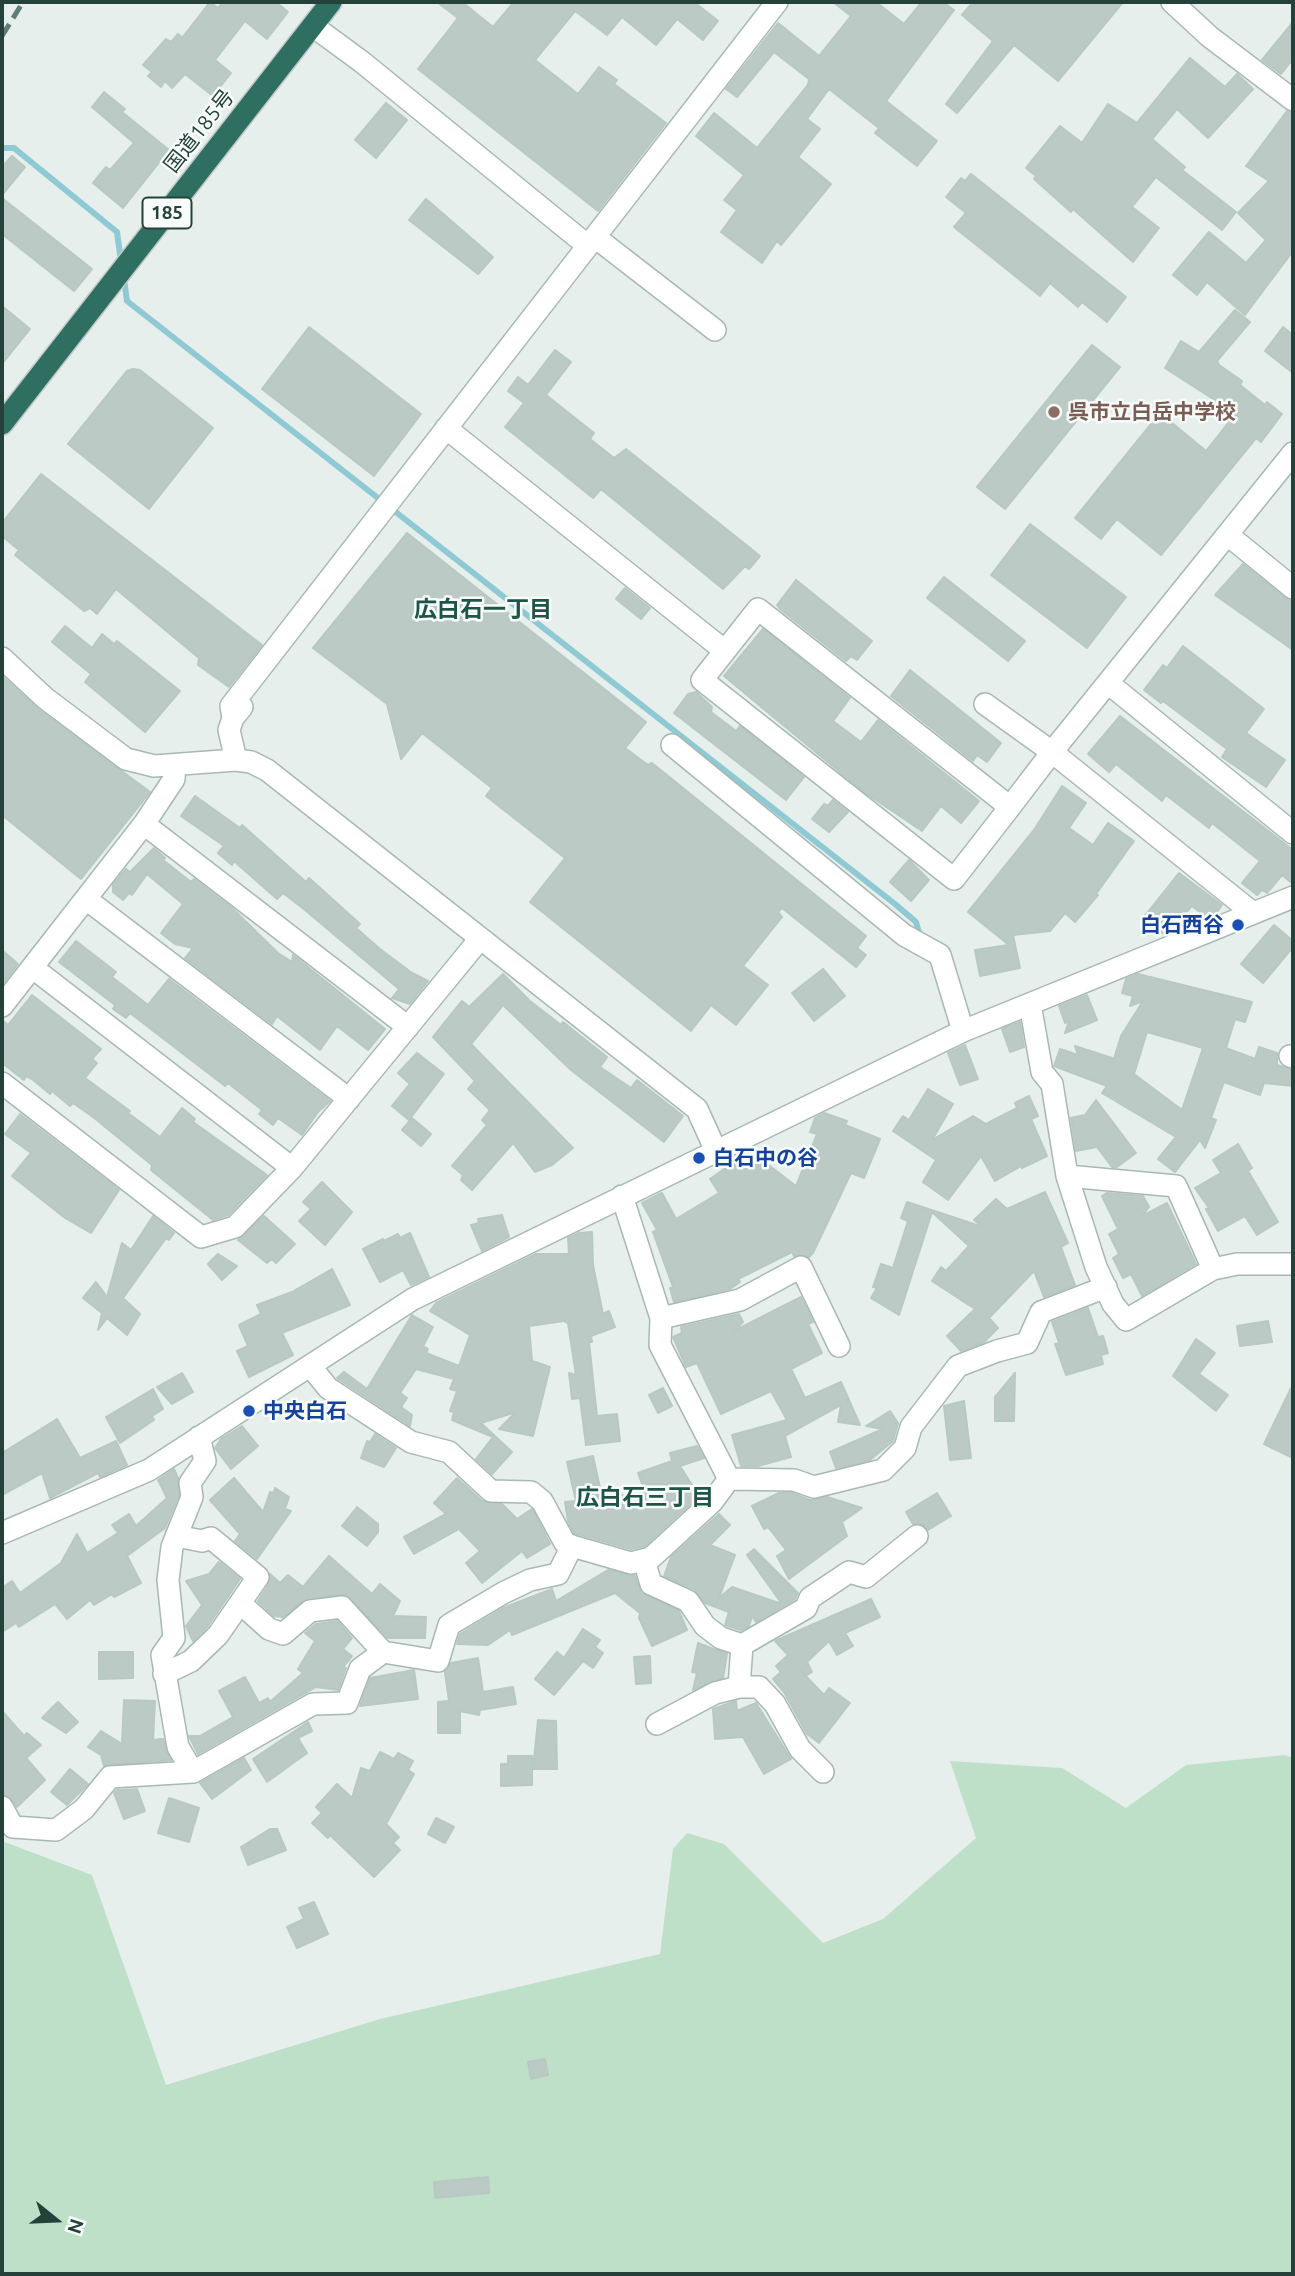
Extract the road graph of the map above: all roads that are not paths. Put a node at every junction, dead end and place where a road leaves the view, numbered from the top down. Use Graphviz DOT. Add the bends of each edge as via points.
graph roads {
  1 [pos="331,2"];
  2 [pos="777,2"];
  3 [pos="1172,2"];
  4 [pos="313,26"];
  5 [pos="1293,100"];
  6 [pos="591,242"];
  7 [pos="715,330"];
  8 [pos="2,424"];
  9 [pos="446,428"];
  10 [pos="1290,464"];
  11 [pos="419,485"];
  12 [pos="393,508"];
  13 [pos="1228,535"];
  14 [pos="1293,588"];
  15 [pos="725,651"];
  16 [pos="2,657"];
  17 [pos="1108,684"];
  18 [pos="985,704"];
  19 [pos="673,745"];
  20 [pos="1052,752"];
  21 [pos="236,760"];
  22 [pos="175,765"];
  23 [pos="1010,807"];
  24 [pos="144,824"];
  25 [pos="1293,833"];
  26 [pos="1293,897"];
  27 [pos="86,899"];
  28 [pos="1253,913"];
  29 [pos="479,940"];
  30 [pos="33,968"];
  31 [pos="1030,1004"];
  32 [pos="2,1006"];
  33 [pos="408,1027"];
  34 [pos="963,1031"];
  35 [pos="2,1083"];
  36 [pos="349,1099"];
  37 [pos="716,1151"];
  38 [pos="292,1168"];
  39 [pos="1067,1176"];
  40 [pos="622,1196"];
  41 [pos="1293,1264"];
  42 [pos="1213,1269"];
  43 [pos="1106,1287"];
  44 [pos="661,1318"];
  45 [pos="839,1346"];
  46 [pos="311,1367"];
  47 [pos="199,1437"];
  48 [pos="729,1479"];
  49 [pos="2,1534"];
  50 [pos="176,1536"];
  51 [pos="917,1536"];
  52 [pos="572,1546"];
  53 [pos="643,1560"];
  54 [pos="240,1603"];
  55 [pos="742,1645"];
  56 [pos="383,1652"];
  57 [pos="164,1674"];
  58 [pos="739,1687"];
  59 [pos="657,1724"];
  60 [pos="193,1772"];
  61 [pos="823,1772"];
  62 [pos="2,1807"];
  1 -- 4 [label="highway, 国道185号 / 185"];
  2 -- 6 [label="street"];
  3 -- 5 [label="street"];
  4 -- 6 [label="street"];
  4 -- 8 [label="highway, 国道185号 / 185"];
  6 -- 7 [label="street"];
  6 -- 9 [label="street"];
  9 -- 12 [label="street"];
  9 -- 15 [label="street"];
  10 -- 13 [label="street"];
  11 -- 12 [label="street"];
  12 -- 21 [label="street" via="233,718 229,730"];
  13 -- 14 [label="street"];
  13 -- 17 [label="street"];
  15 -- 23 [label="street" via="758,609"];
  15 -- 23 [label="street" via="702,680 954,879"];
  16 -- 22 [label="street" via="45,698 126,760"];
  17 -- 20 [label="street"];
  17 -- 25 [label="street"];
  18 -- 20 [label="street"];
  19 -- 34 [label="street" via="904,935 940,955"];
  20 -- 23 [label="street"];
  20 -- 28 [label="street"];
  21 -- 22 [label="street"];
  21 -- 29 [label="street" via="267,770"];
  22 -- 24 [label="street" via="174,779"];
  24 -- 27 [label="street"];
  24 -- 33 [label="street"];
  26 -- 28 [label="street"];
  27 -- 30 [label="street"];
  27 -- 36 [label="street"];
  28 -- 31 [label="street"];
  29 -- 33 [label="street"];
  29 -- 37 [label="street" via="697,1109"];
  30 -- 32 [label="street"];
  30 -- 38 [label="street"];
  31 -- 34 [label="street"];
  31 -- 39 [label="street" via="1042,1072 1052,1084"];
  33 -- 36 [label="street"];
  34 -- 37 [label="street"];
  35 -- 38 [label="street" via="201,1237 235,1227"];
  36 -- 38 [label="street"];
  37 -- 40 [label="street"];
  39 -- 42 [label="street" via="1176,1186"];
  39 -- 43 [label="street"];
  40 -- 44 [label="street"];
  40 -- 46 [label="street" via="413,1299"];
  41 -- 42 [label="street"];
  42 -- 43 [label="street" via="1126,1320"];
  43 -- 48 [label="street" via="1041,1312 1027,1343 958,1366 911,1427 905,1448 883,1470 814,1487 794,1480"];
  44 -- 45 [label="street" via="740,1300 801,1267"];
  44 -- 48 [label="street" via="660,1345"];
  46 -- 47 [label="street"];
  46 -- 52 [label="street" via="328,1388 411,1441 449,1452 491,1490 531,1492 542,1501 565,1543"];
  47 -- 49 [label="street" via="149,1470"];
  47 -- 50 [label="street" via="205,1461 190,1483 192,1497"];
  48 -- 53 [label="street" via="712,1502 651,1558"];
  50 -- 54 [label="street" via="202,1541 211,1538 258,1577"];
  50 -- 57 [label="street" via="169,1580 174,1638 162,1655"];
  51 -- 55 [label="street" via="866,1577 849,1572 810,1598 806,1608"];
  52 -- 53 [label="street" via="631,1563"];
  52 -- 56 [label="street" via="558,1574 512,1588 449,1625 438,1661"];
  53 -- 55 [label="street" via="651,1584 688,1601 705,1626"];
  54 -- 56 [label="street" via="269,1629 283,1634 310,1611 342,1607"];
  54 -- 57 [label="street" via="218,1635 191,1661"];
  55 -- 58 [label="street"];
  56 -- 60 [label="street" via="360,1669 347,1703 313,1704"];
  57 -- 60 [label="street" via="178,1747"];
  58 -- 59 [label="street" via="715,1693"];
  58 -- 61 [label="street" via="759,1687 775,1704 800,1749"];
  60 -- 62 [label="street" via="110,1777 84,1809 56,1830 13,1827"];
}
